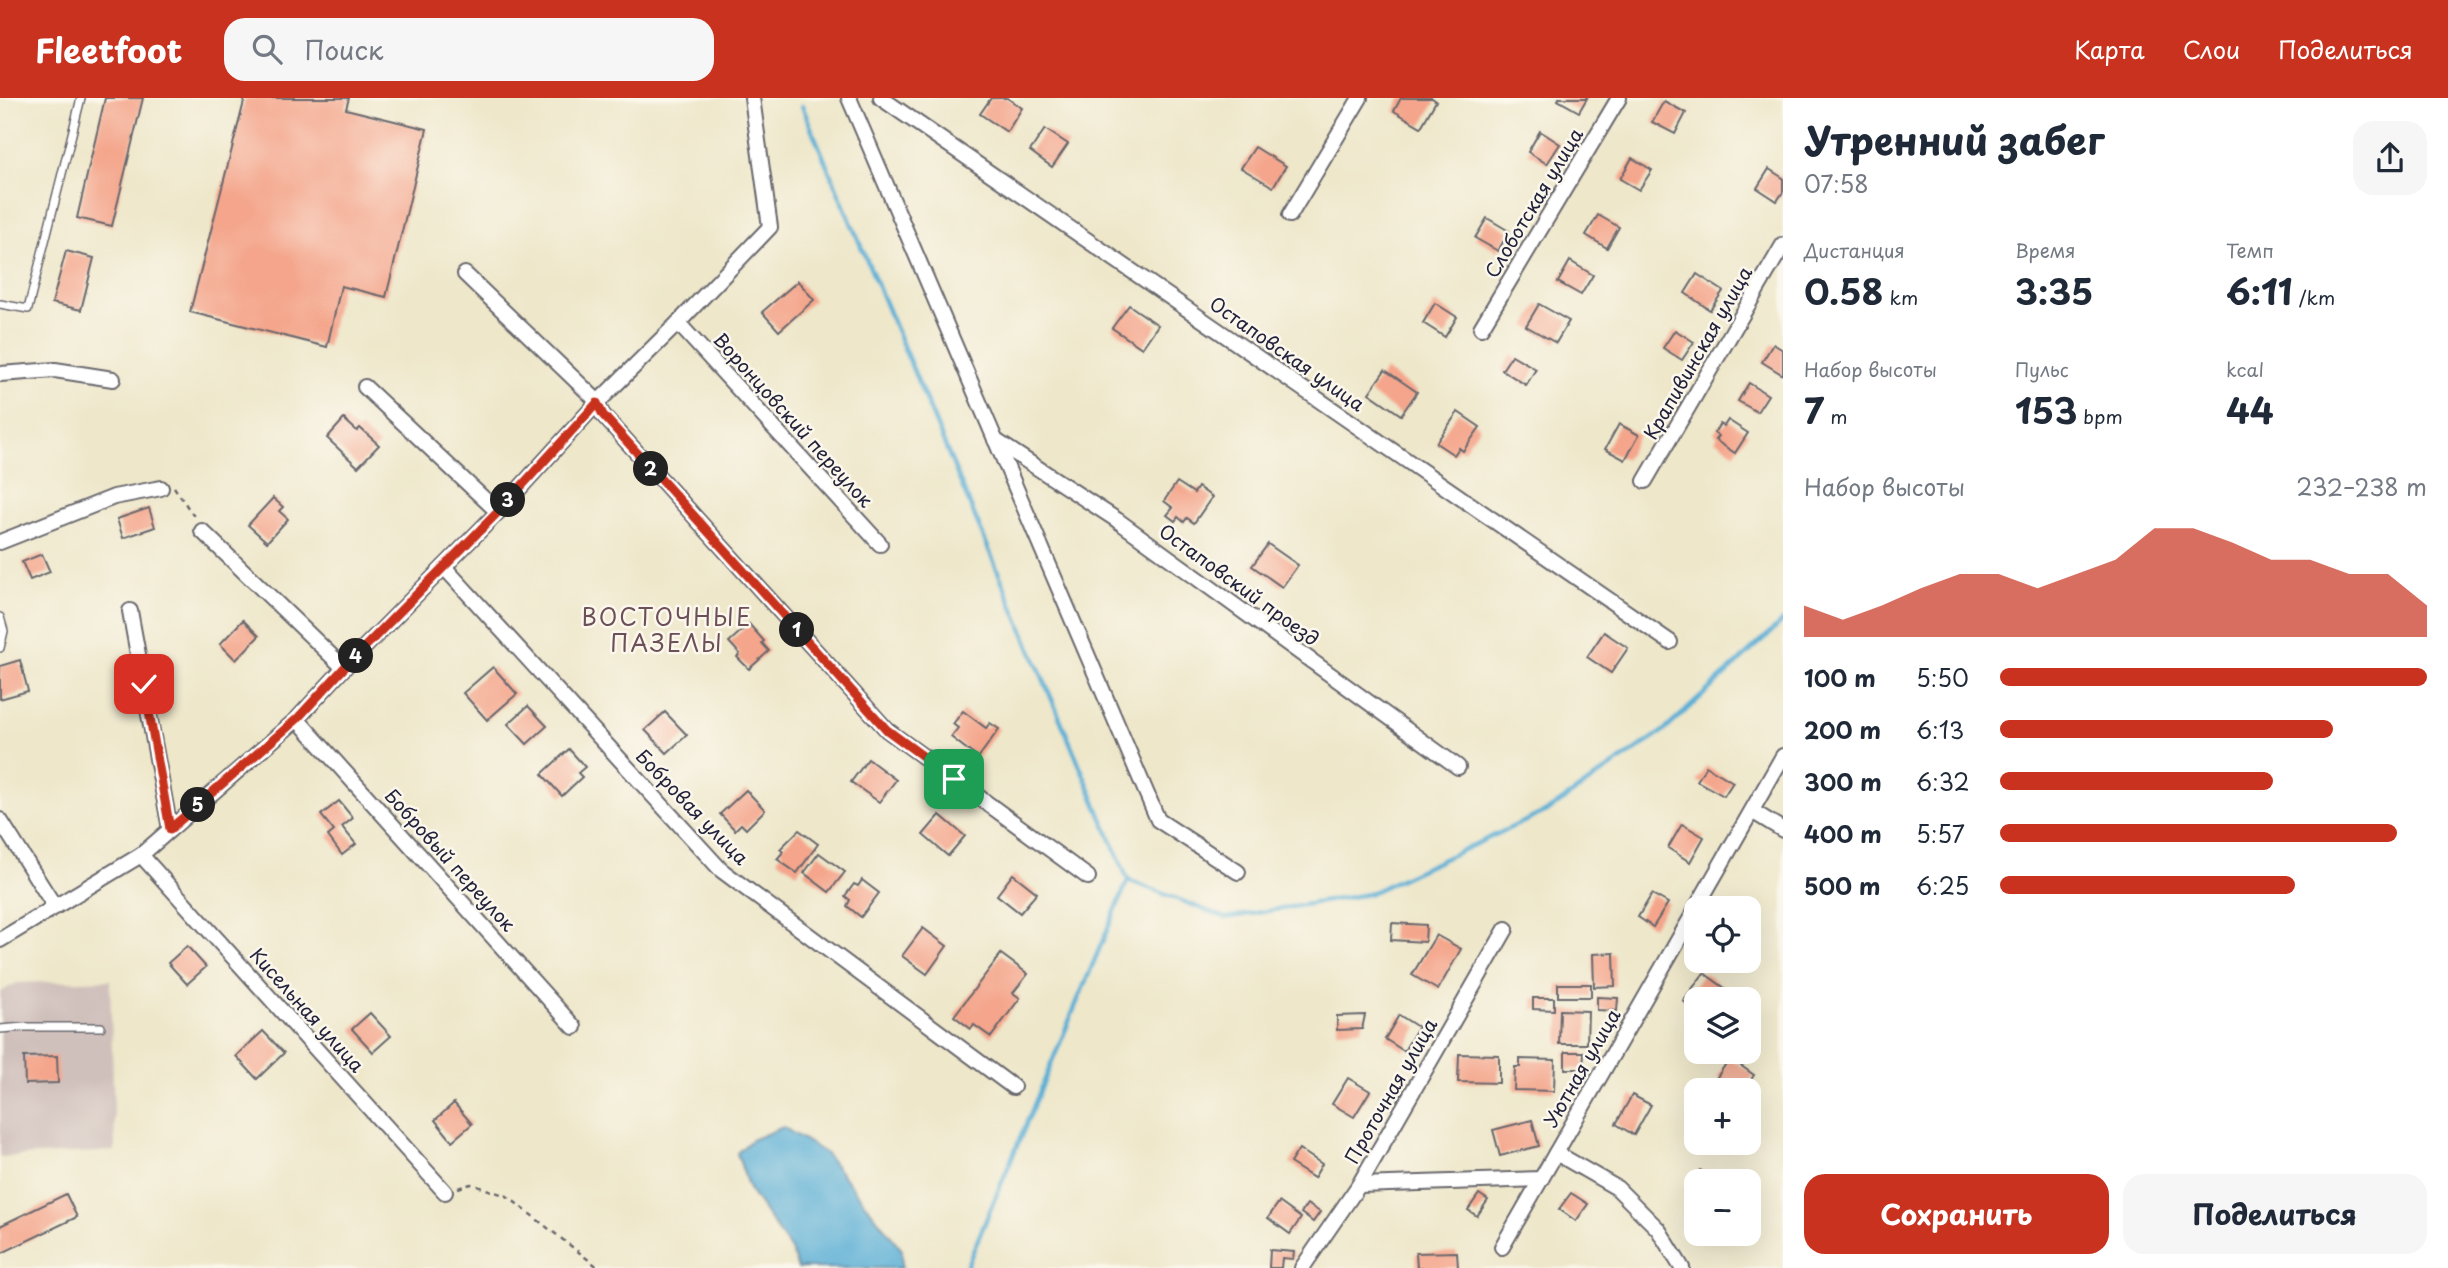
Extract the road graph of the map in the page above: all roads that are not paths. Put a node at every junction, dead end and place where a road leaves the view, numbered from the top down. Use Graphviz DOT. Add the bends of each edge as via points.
graph roads {
  1 [pos="81,98"];
  2 [pos="752,98"];
  3 [pos="849,98"];
  4 [pos="881,98"];
  5 [pos="1360,98"];
  6 [pos="1619,98"];
  7 [pos="1290,215"];
  8 [pos="1783,245"];
  9 [pos="465,274"];
  10 [pos="0,304"];
  11 [pos="678,323"];
  12 [pos="1482,328"];
  13 [pos="0,374"];
  14 [pos="113,379"];
  15 [pos="365,387"];
  16 [pos="597,403"];
  17 [pos="994,439"];
  18 [pos="1645,481"];
  19 [pos="161,488"];
  20 [pos="498,512"];
  21 [pos="202,530"];
  22 [pos="0,541"];
  23 [pos="880,544"];
  24 [pos="444,567"];
  25 [pos="130,611"];
  26 [pos="0,617"];
  27 [pos="1670,642"];
  28 [pos="0,648"];
  29 [pos="344,668"];
  30 [pos="297,719"];
  31 [pos="1783,756"];
  32 [pos="1458,767"];
  33 [pos="1752,811"];
  34 [pos="0,820"];
  35 [pos="170,829"];
  36 [pos="1783,830"];
  37 [pos="141,855"];
  38 [pos="1238,872"];
  39 [pos="1088,877"];
  40 [pos="1703,896"];
  41 [pos="55,907"];
  42 [pos="1506,929"];
  43 [pos="1684,930"];
  44 [pos="0,940"];
  45 [pos="100,1027"];
  46 [pos="573,1027"];
  47 [pos="0,1029"];
  48 [pos="1013,1087"];
  49 [pos="1556,1153"];
  50 [pos="1541,1179"];
  51 [pos="1359,1185"];
  52 [pos="445,1192"];
  53 [pos="1502,1247"];
  54 [pos="1302,1268"];
  55 [pos="1682,1268"];
  1 -- 10 [label="lane" via="27,309"];
  2 -- 11 [label="street" via="770,227"];
  3 -- 17 [label="street"];
  4 -- 27 [label="street, Остаповская улица"];
  5 -- 7 [label="street"];
  6 -- 12 [label="street, Слоботская улица"];
  8 -- 18 [label="street, Крапивинская улица"];
  9 -- 16 [label="street"];
  11 -- 16 [label="street"];
  11 -- 23 [label="street, Воронцовский переулок"];
  13 -- 14 [label="street" via="55,370"];
  15 -- 20 [label="street"];
  16 -- 20 [label="street"];
  16 -- 39 [label="street" via="887,730"];
  17 -- 32 [label="street, Остаповский проезд" via="1117,520"];
  17 -- 38 [label="street" via="1158,820"];
  19 -- 22 [label="street" via="114,497"];
  20 -- 24 [label="street"];
  21 -- 29 [label="street"];
  24 -- 29 [label="street"];
  24 -- 48 [label="street, Бобровая улица" via="721,870"];
  25 -- 35 [label="street"];
  26 -- 28 [label="lane" via="4,631"];
  29 -- 30 [label="street"];
  30 -- 35 [label="street"];
  30 -- 46 [label="street, Бобровый переулок"];
  31 -- 33 [label="street, Уютная улица"];
  33 -- 36 [label="street"];
  33 -- 40 [label="street, Уютная улица"];
  34 -- 41 [label="street"];
  35 -- 37 [label="street"];
  37 -- 41 [label="street"];
  37 -- 52 [label="street, Кисельная улица"];
  41 -- 44 [label="street"];
  42 -- 51 [label="street, Проточная улица"];
  43 -- 49 [label="street, Уютная улица"];
  45 -- 47 [label="lane"];
  49 -- 50 [label="street, Уютная улица"];
  49 -- 55 [label="street" via="1617,1188 1658,1229"];
  50 -- 51 [label="street"];
  50 -- 53 [label="street, Уютная улица"];
  51 -- 54 [label="street, Проточная улица"];
}
